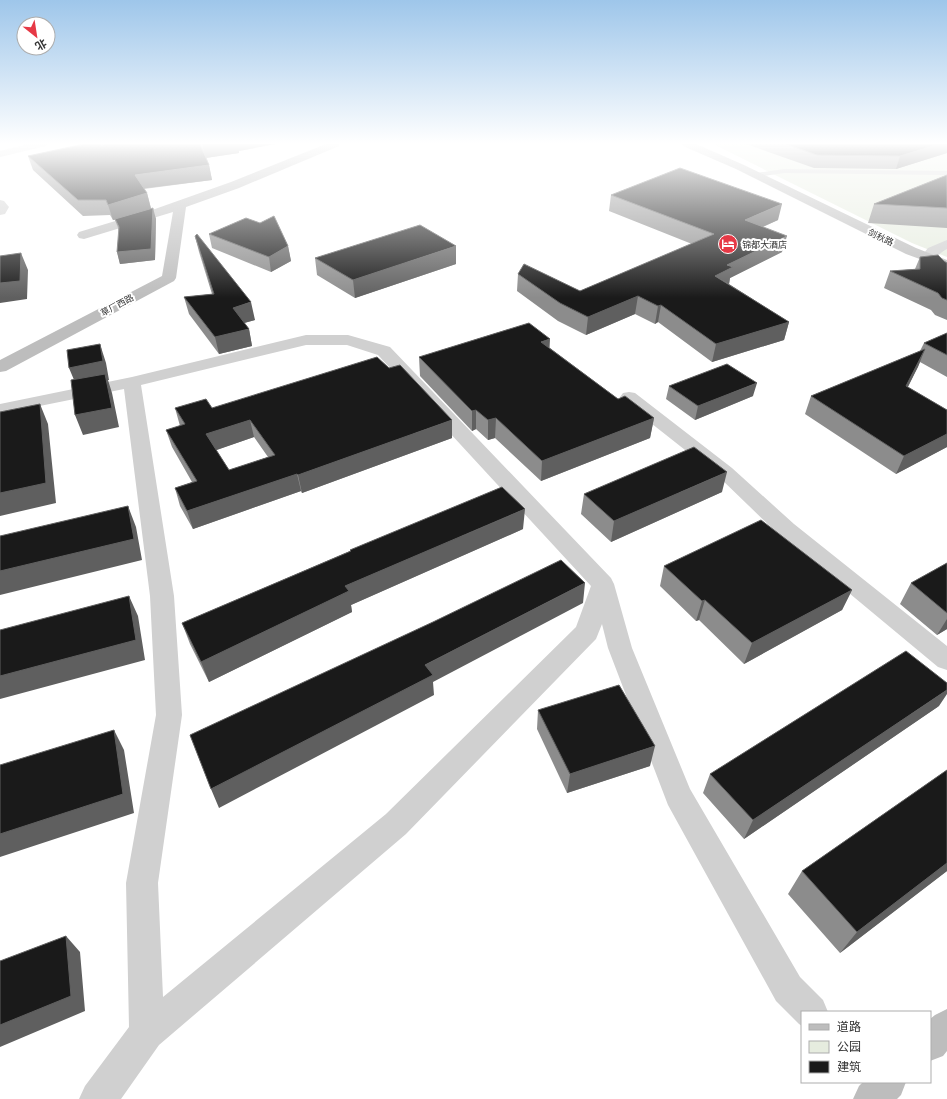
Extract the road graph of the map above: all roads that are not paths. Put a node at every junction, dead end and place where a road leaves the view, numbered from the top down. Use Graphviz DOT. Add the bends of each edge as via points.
graph roads {
  1 [pos="206,195"];
  2 [pos="797,195"];
  3 [pos="0,204"];
  4 [pos="180,205"];
  5 [pos="0,210"];
  6 [pos="84,235"];
  7 [pos="947,244"];
  8 [pos="927,258"];
  9 [pos="947,265"];
  10 [pos="0,367"];
  11 [pos="132,382"];
  12 [pos="629,397"];
  13 [pos="0,408"];
  14 [pos="603,584"];
  15 [pos="947,660"];
  16 [pos="810,1011"];
  17 [pos="947,1027"];
  18 [pos="147,1033"];
  19 [pos="931,1042"];
  20 [pos="98,1099"];
  1 -- 4 [label="main road"];
  2 -- 8 [label="main road, 剑秋路"];
  3 -- 5 [label="street" via="3,207"];
  4 -- 6 [label="main road"];
  4 -- 10 [label="main road, 草厂西路" via="168,278"];
  7 -- 8 [label="street" via="933,251"];
  8 -- 9 [label="main road, 剑秋路"];
  11 -- 13 [label="street"];
  11 -- 14 [label="street" via="306,340 348,340 384,351"];
  11 -- 18 [label="street" via="162,596 169,715 142,883"];
  12 -- 15 [label="street" via="725,472 786,529"];
  14 -- 16 [label="street" via="620,648 678,796 788,990"];
  14 -- 18 [label="street" via="587,632 396,824"];
  17 -- 19 [label="main road"];
  18 -- 20 [label="street"];
}
